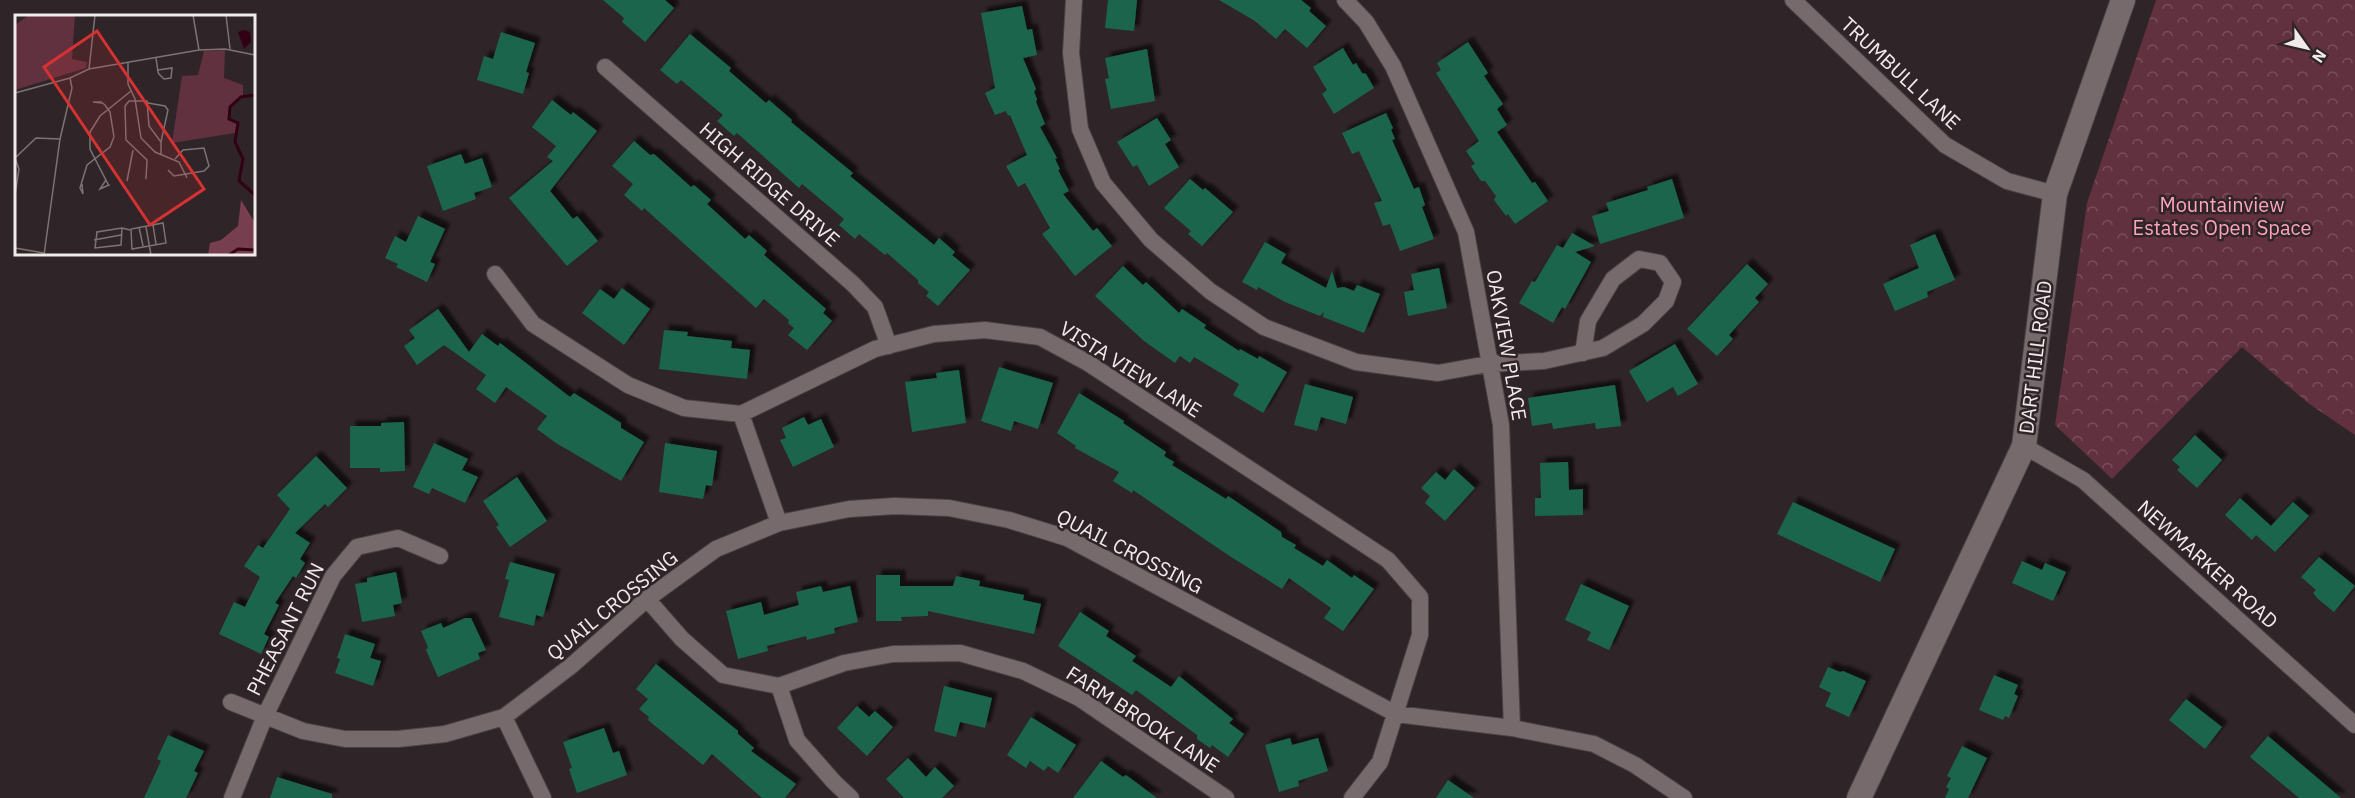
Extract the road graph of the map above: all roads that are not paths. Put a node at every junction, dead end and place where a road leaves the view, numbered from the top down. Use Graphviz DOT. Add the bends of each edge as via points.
graph roads {
  1 [pos="1074,0"];
  2 [pos="1345,0"];
  3 [pos="1793,0"];
  4 [pos="2123,0"];
  5 [pos="604,67"];
  6 [pos="2055,194"];
  7 [pos="495,274"];
  8 [pos="889,346"];
  9 [pos="1583,353"];
  10 [pos="1488,364"];
  11 [pos="741,414"];
  12 [pos="2024,446"];
  13 [pos="779,523"];
  14 [pos="440,556"];
  15 [pos="646,599"];
  16 [pos="779,686"];
  17 [pos="231,702"];
  18 [pos="1396,714"];
  19 [pos="265,716"];
  20 [pos="504,717"];
  21 [pos="2355,725"];
  22 [pos="1512,728"];
  23 [pos="232,798"];
  24 [pos="543,798"];
  25 [pos="851,798"];
  26 [pos="1226,798"];
  27 [pos="1352,798"];
  28 [pos="1684,798"];
  29 [pos="1859,798"];
  1 -- 10 [label="street" via="1071,53 1080,129 1103,183 1151,240 1210,291 1264,327 1356,362 1438,374"];
  2 -- 10 [label="street, OAKVIEW PLACE" via="1366,22 1393,66 1466,232"];
  3 -- 6 [label="street, TRUMBULL LANE" via="1944,145 2007,181"];
  4 -- 6 [label="main road, DART HILL ROAD"];
  5 -- 8 [label="street, HIGH RIDGE DRIVE" via="853,284 875,308"];
  6 -- 12 [label="main road, DART HILL ROAD"];
  7 -- 11 [label="street" via="533,324 628,385 684,408"];
  8 -- 11 [label="street, VISTA VIEW LANE"];
  8 -- 18 [label="street, VISTA VIEW LANE" via="934,334 985,330 1040,337 1088,363 1388,560 1420,597 1420,635"];
  9 -- 9 [label="street" via="1588,321 1613,279 1639,259 1660,263 1672,282 1666,301 1643,324 1603,348"];
  9 -- 10 [label="street" via="1544,361"];
  10 -- 22 [label="street, OAKVIEW PLACE" via="1501,424"];
  11 -- 13 [label="street"];
  12 -- 21 [label="street, NEWMARKER ROAD" via="2083,480"];
  12 -- 29 [label="main road, DART HILL ROAD"];
  13 -- 15 [label="street, QUAIL CROSSING" via="716,549"];
  13 -- 18 [label="street, QUAIL CROSSING" via="849,509 950,508 1067,538"];
  14 -- 19 [label="street, PHEASANT RUN" via="398,538 357,547 333,576"];
  15 -- 16 [label="street" via="682,639 723,675"];
  15 -- 20 [label="street, QUAIL CROSSING" via="571,666"];
  16 -- 25 [label="street" via="797,740"];
  16 -- 26 [label="street, FARM BROOK LANE" via="844,663 893,654 960,653 1023,671 1079,698"];
  17 -- 19 [label="street, QUAIL CROSSING"];
  18 -- 22 [label="street, QUAIL CROSSING"];
  18 -- 27 [label="street" via="1380,762"];
  19 -- 20 [label="street, QUAIL CROSSING" via="345,739 445,734"];
  19 -- 23 [label="street, PHEASANT RUN"];
  20 -- 24 [label="street"];
  22 -- 28 [label="street, QUAIL CROSSING" via="1594,744 1635,765"];
}
